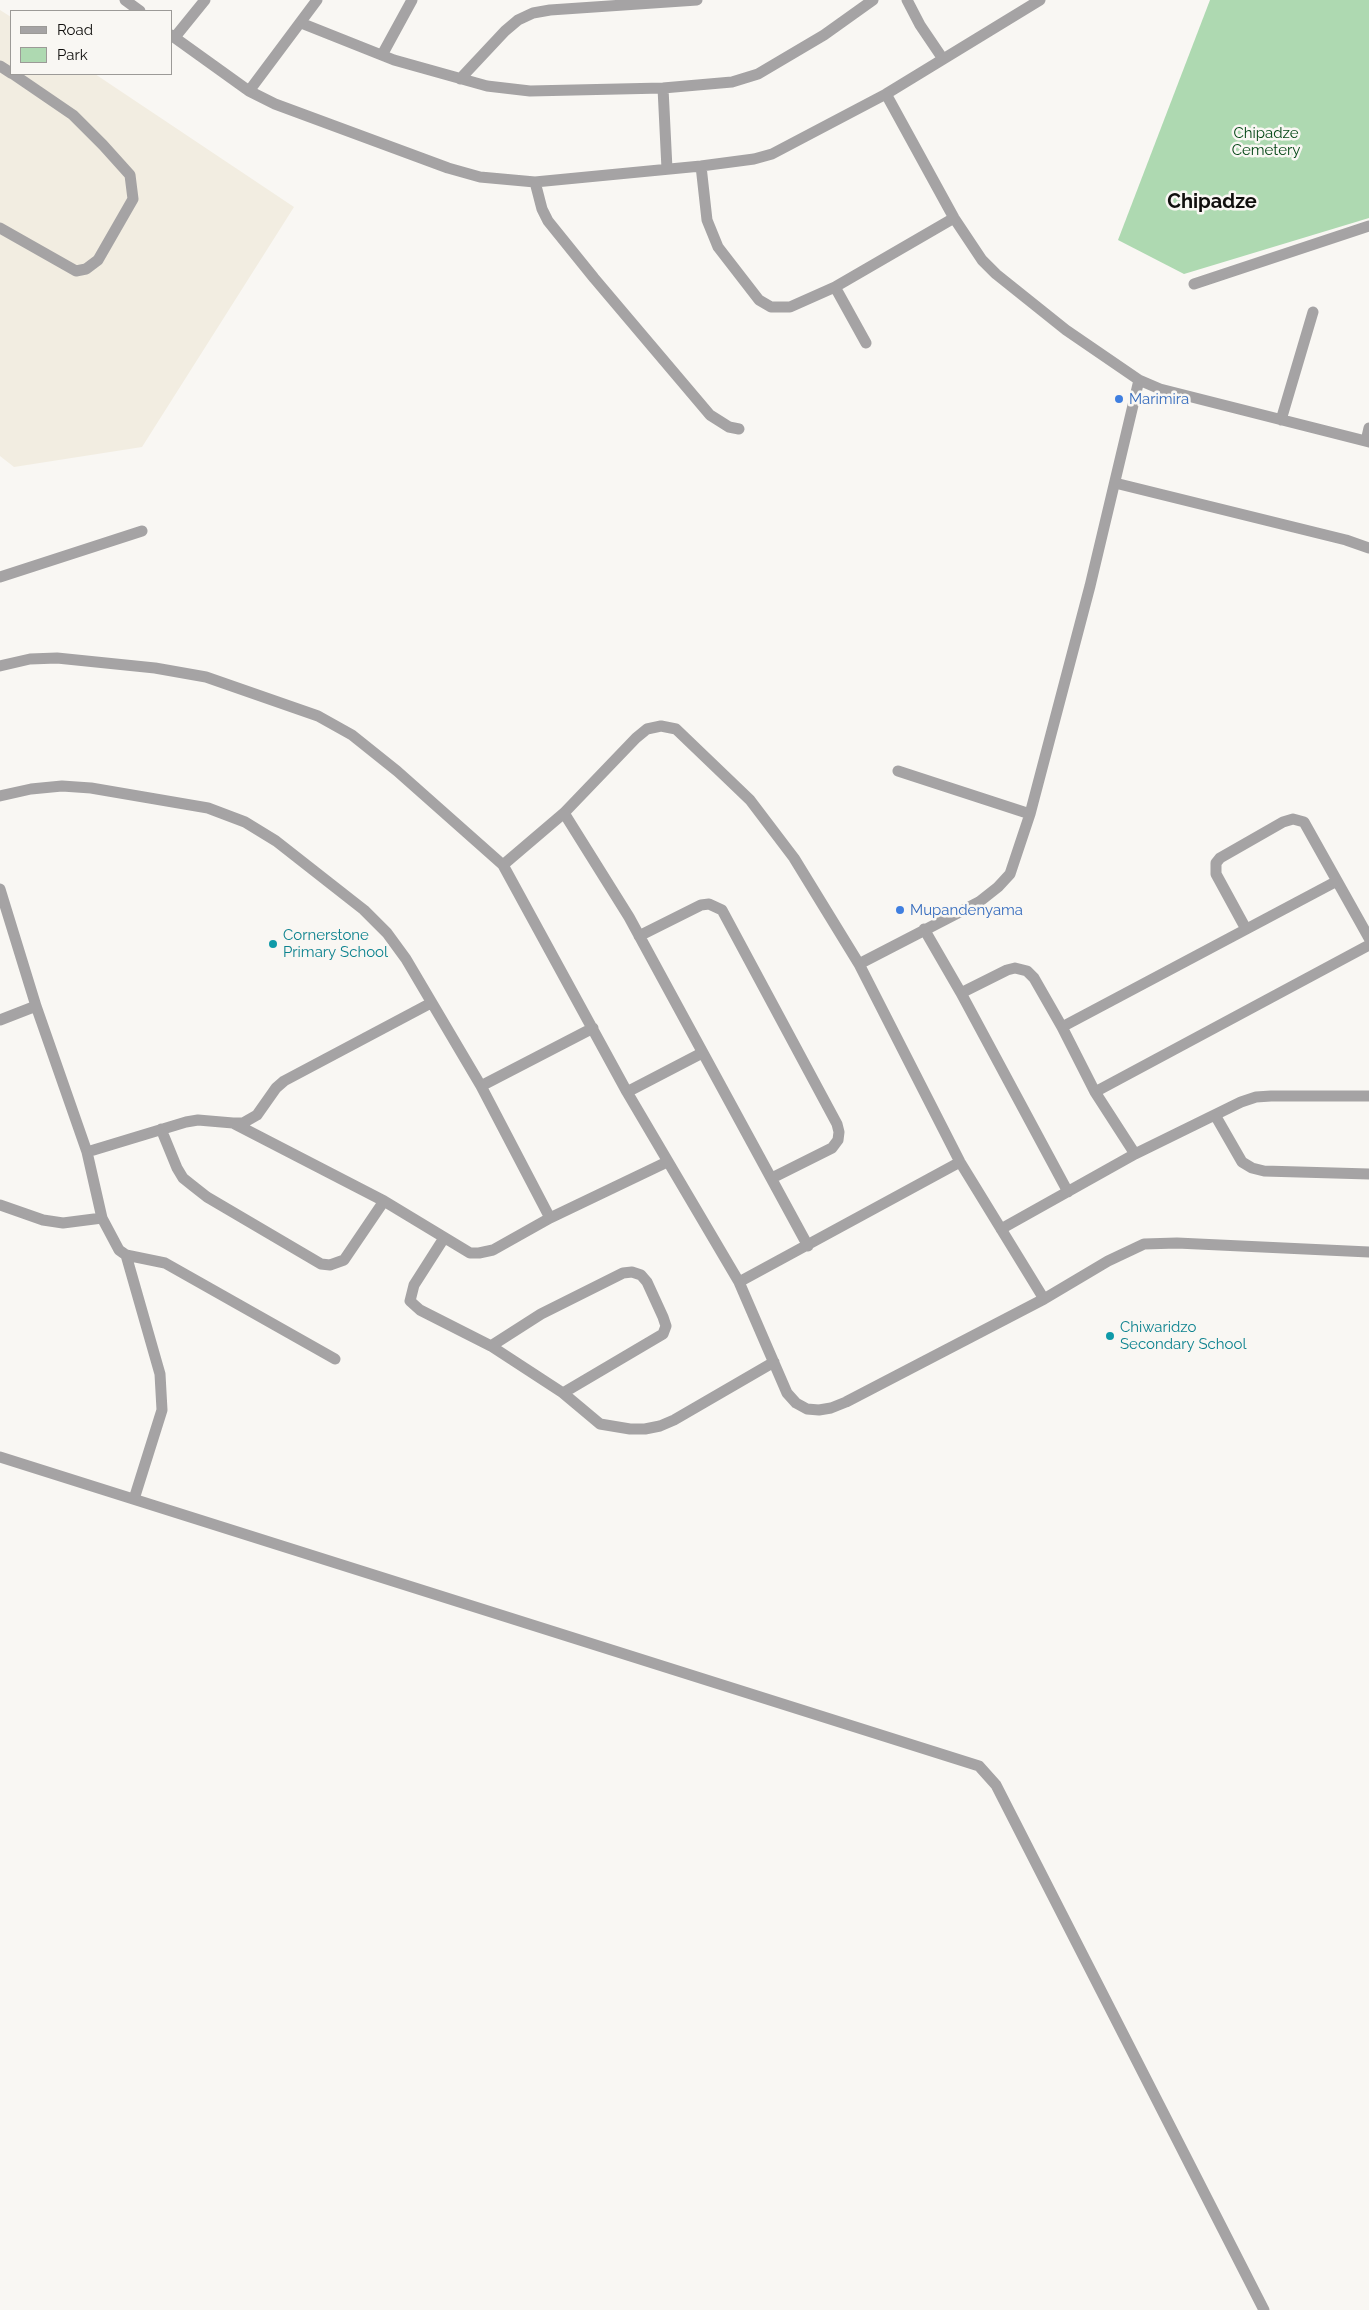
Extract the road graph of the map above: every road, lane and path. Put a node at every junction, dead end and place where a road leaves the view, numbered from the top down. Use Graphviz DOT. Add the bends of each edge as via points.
graph roads {
  1 [pos="124,0"];
  2 [pos="205,0"];
  3 [pos="317,0"];
  4 [pos="412,0"];
  5 [pos="697,0"];
  6 [pos="873,0"];
  7 [pos="907,0"];
  8 [pos="1040,0"];
  9 [pos="139,10"];
  10 [pos="301,23"];
  11 [pos="173,36"];
  12 [pos="382,56"];
  13 [pos="943,59"];
  14 [pos="15,75"];
  15 [pos="460,79"];
  16 [pos="662,88"];
  17 [pos="249,91"];
  18 [pos="886,94"];
  19 [pos="701,166"];
  20 [pos="667,169"];
  21 [pos="535,182"];
  22 [pos="954,218"];
  23 [pos="1369,226"];
  24 [pos="0,228"];
  25 [pos="1194,284"];
  26 [pos="835,287"];
  27 [pos="1313,312"];
  28 [pos="866,343"];
  29 [pos="1139,380"];
  30 [pos="1281,420"];
  31 [pos="1369,428"];
  32 [pos="739,429"];
  33 [pos="1367,441"];
  34 [pos="1115,483"];
  35 [pos="142,531"];
  36 [pos="1369,548"];
  37 [pos="0,577"];
  38 [pos="0,666"];
  39 [pos="898,771"];
  40 [pos="0,796"];
  41 [pos="564,813"];
  42 [pos="1030,814"];
  43 [pos="503,865"];
  44 [pos="1337,880"];
  45 [pos="0,889"];
  46 [pos="5,924"];
  47 [pos="924,929"];
  48 [pos="1246,929"];
  49 [pos="639,936"];
  50 [pos="1369,938"];
  51 [pos="1369,945"];
  52 [pos="859,964"];
  53 [pos="961,993"];
  54 [pos="432,1003"];
  55 [pos="36,1006"];
  56 [pos="0,1020"];
  57 [pos="1062,1027"];
  58 [pos="593,1028"];
  59 [pos="702,1053"];
  60 [pos="481,1086"];
  61 [pos="627,1092"];
  62 [pos="1095,1092"];
  63 [pos="1369,1096"];
  64 [pos="1215,1116"];
  65 [pos="233,1123"];
  66 [pos="161,1130"];
  67 [pos="87,1152"];
  68 [pos="1135,1154"];
  69 [pos="667,1162"];
  70 [pos="960,1162"];
  71 [pos="1369,1174"];
  72 [pos="772,1178"];
  73 [pos="1068,1192"];
  74 [pos="384,1201"];
  75 [pos="0,1205"];
  76 [pos="102,1218"];
  77 [pos="550,1218"];
  78 [pos="1001,1229"];
  79 [pos="444,1238"];
  80 [pos="808,1246"];
  81 [pos="1369,1252"];
  82 [pos="126,1255"];
  83 [pos="739,1282"];
  84 [pos="1044,1299"];
  85 [pos="491,1346"];
  86 [pos="334,1359"];
  87 [pos="774,1362"];
  88 [pos="563,1394"];
  89 [pos="0,1456"];
  90 [pos="134,1499"];
  91 [pos="1264,2310"];
  1 -- 9 [label="street"];
  2 -- 11 [label="street"];
  3 -- 10 [label="street"];
  4 -- 12 [label="street"];
  5 -- 15 [label="street" via="533,13 505,31"];
  6 -- 16 [label="street" via="758,74 732,82"];
  7 -- 13 [label="street"];
  8 -- 13 [label="street"];
  10 -- 12 [label="street"];
  10 -- 17 [label="street"];
  11 -- 17 [label="street"];
  12 -- 15 [label="street"];
  13 -- 18 [label="street"];
  14 -- 24 [label="street" via="73,115 103,145 130,175 133,199 98,260 86,270 76,271"];
  15 -- 16 [label="street" via="530,91"];
  16 -- 20 [label="street"];
  17 -- 21 [label="street" via="299,114 448,168 480,177"];
  18 -- 19 [label="street" via="772,154"];
  18 -- 22 [label="street"];
  19 -- 20 [label="street"];
  19 -- 26 [label="street" via="708,220 715,240 732,268 759,300 771,307 790,307"];
  20 -- 21 [label="street"];
  21 -- 32 [label="street" via="548,221 594,278 710,415 723,425"];
  22 -- 26 [label="street"];
  22 -- 29 [label="street" via="982,260 996,274 1066,330"];
  23 -- 25 [label="street"];
  26 -- 28 [label="street"];
  27 -- 30 [label="street"];
  29 -- 30 [label="street" via="1186,397"];
  29 -- 34 [label="street"];
  30 -- 33 [label="street"];
  31 -- 33 [label="street"];
  34 -- 36 [label="street"];
  34 -- 42 [label="street"];
  35 -- 37 [label="street"];
  38 -- 43 [label="street" via="30,659 57,658 155,668 206,677 318,716 352,735 397,771"];
  39 -- 42 [label="street"];
  40 -- 54 [label="street" via="62,786 91,788 208,808 245,822 276,841 364,910 387,933"];
  41 -- 43 [label="street"];
  41 -- 49 [label="street"];
  41 -- 52 [label="street" via="641,733 661,726 676,729 750,800 770,824"];
  42 -- 47 [label="street" via="1010,874 979,902"];
  43 -- 58 [label="street"];
  44 -- 48 [label="street"];
  44 -- 48 [label="street" via="1304,822 1292,819 1283,822 1216,863 1216,874"];
  44 -- 50 [label="street"];
  45 -- 46 [label="street"];
  46 -- 55 [label="street"];
  47 -- 52 [label="street"];
  47 -- 53 [label="street"];
  48 -- 57 [label="street"];
  49 -- 59 [label="street"];
  49 -- 72 [label="street" via="701,905 709,904 722,910 839,1132 832,1148"];
  51 -- 62 [label="street"];
  52 -- 70 [label="street"];
  53 -- 57 [label="street" via="1007,970 1021,968 1034,978"];
  53 -- 73 [label="street"];
  54 -- 60 [label="street"];
  54 -- 65 [label="street" via="284,1081 257,1115 243,1123"];
  55 -- 56 [label="street"];
  55 -- 67 [label="street"];
  57 -- 62 [label="street"];
  58 -- 60 [label="street"];
  58 -- 61 [label="street"];
  59 -- 61 [label="street"];
  59 -- 72 [label="street"];
  60 -- 77 [label="street"];
  61 -- 69 [label="street"];
  62 -- 68 [label="street"];
  63 -- 64 [label="street" via="1256,1097"];
  64 -- 68 [label="street"];
  64 -- 71 [label="street" via="1242,1162 1252,1168"];
  65 -- 66 [label="street" via="198,1120"];
  65 -- 74 [label="street"];
  66 -- 67 [label="street"];
  66 -- 74 [label="street" via="177,1168 192,1186 321,1264 330,1265 344,1260"];
  67 -- 76 [label="street"];
  68 -- 73 [label="street"];
  69 -- 77 [label="street"];
  69 -- 83 [label="street"];
  70 -- 78 [label="street"];
  70 -- 80 [label="street"];
  72 -- 80 [label="street"];
  73 -- 78 [label="street"];
  74 -- 79 [label="street"];
  75 -- 76 [label="street" via="43,1220 63,1223"];
  76 -- 82 [label="street" via="119,1250"];
  77 -- 79 [label="street" via="493,1250 479,1253 470,1252"];
  78 -- 84 [label="street"];
  79 -- 85 [label="street" via="414,1285 410,1301 420,1310"];
  80 -- 83 [label="street"];
  81 -- 84 [label="street" via="1144,1244"];
  82 -- 86 [label="street" via="165,1262"];
  82 -- 90 [label="street" via="160,1374 162,1410"];
  83 -- 87 [label="street"];
  84 -- 87 [label="street" via="831,1408 806,1409 796,1403 787,1394"];
  85 -- 88 [label="street"];
  85 -- 88 [label="street" via="541,1314 623,1273 641,1275 666,1326 663,1334"];
  87 -- 88 [label="street" via="674,1420 645,1429 600,1424"];
  89 -- 90 [label="street"];
  90 -- 91 [label="street" via="979,1766 996,1785"];
}
